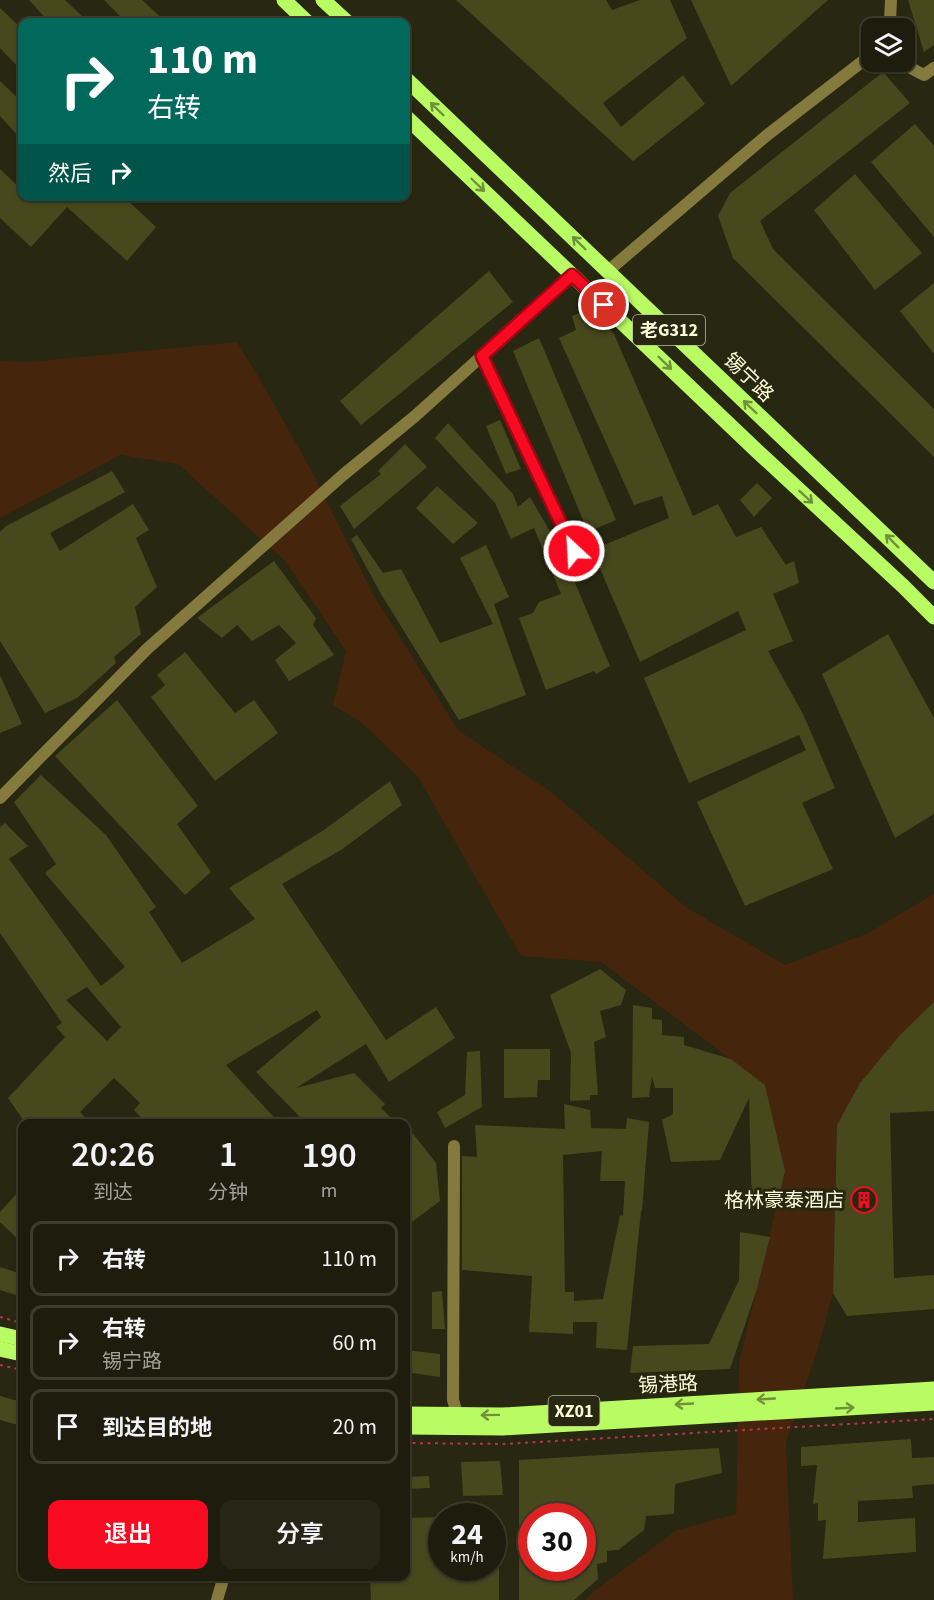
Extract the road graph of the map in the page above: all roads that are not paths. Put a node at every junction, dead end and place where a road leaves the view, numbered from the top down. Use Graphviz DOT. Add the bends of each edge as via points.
graph roads {
  1 [pos="284,0"];
  2 [pos="323,0"];
  3 [pos="891,0"];
  4 [pos="303,18"];
  5 [pos="343,18"];
  6 [pos="890,18"];
  7 [pos="861,63"];
  8 [pos="934,68"];
  9 [pos="915,70"];
  10 [pos="410,83"];
  11 [pos="410,121"];
  12 [pos="608,271"];
  13 [pos="572,275"];
  14 [pos="482,356"];
  15 [pos="574,551"];
  16 [pos="934,582"];
  17 [pos="934,617"];
  18 [pos="0,798"];
  19 [pos="454,1146"];
  20 [pos="0,1334"];
  21 [pos="18,1338"];
  22 [pos="0,1348"];
  23 [pos="18,1353"];
  24 [pos="934,1389"];
  25 [pos="934,1403"];
  26 [pos="789,1405"];
  27 [pos="741,1407"];
  28 [pos="410,1414"];
  29 [pos="458,1416"];
  30 [pos="410,1427"];
  31 [pos="223,1581"];
  32 [pos="217,1600"];
  1 -- 4 [label="main road"];
  2 -- 5 [label="main road"];
  3 -- 6 [label="street"];
  7 -- 12 [label="street" via="766,136"];
  8 -- 9 [label="street" via="924,75"];
  12 -- 10 [label="main road, 锡宁路 / 老G312, one-way"];
  11 -- 13 [label="main road, 老G312, one-way"];
  16 -- 12 [label="main road, 锡宁路 / 老G312, one-way"];
  13 -- 14 [label="street"];
  13 -- 17 [label="main road, 老G312, one-way"];
  14 -- 15 [label="street"];
  14 -- 18 [label="street" via="147,649"];
  19 -- 29 [label="street" via="453,1400"];
  20 -- 21 [label="main road"];
  22 -- 23 [label="main road"];
  24 -- 26 [label="main road, 锡港路 / XZ01"];
  26 -- 25 [label="main road, 锡港路 / XZ01, one-way"];
  26 -- 27 [label="main road, 锡港路 / XZ01"];
  27 -- 29 [label="main road, 锡港路 / XZ01, one-way"];
  27 -- 30 [label="main road, 锡港路 / XZ01" via="503,1428"];
  28 -- 29 [label="main road, 锡港路 / XZ01"];
  31 -- 32 [label="street"];
}
